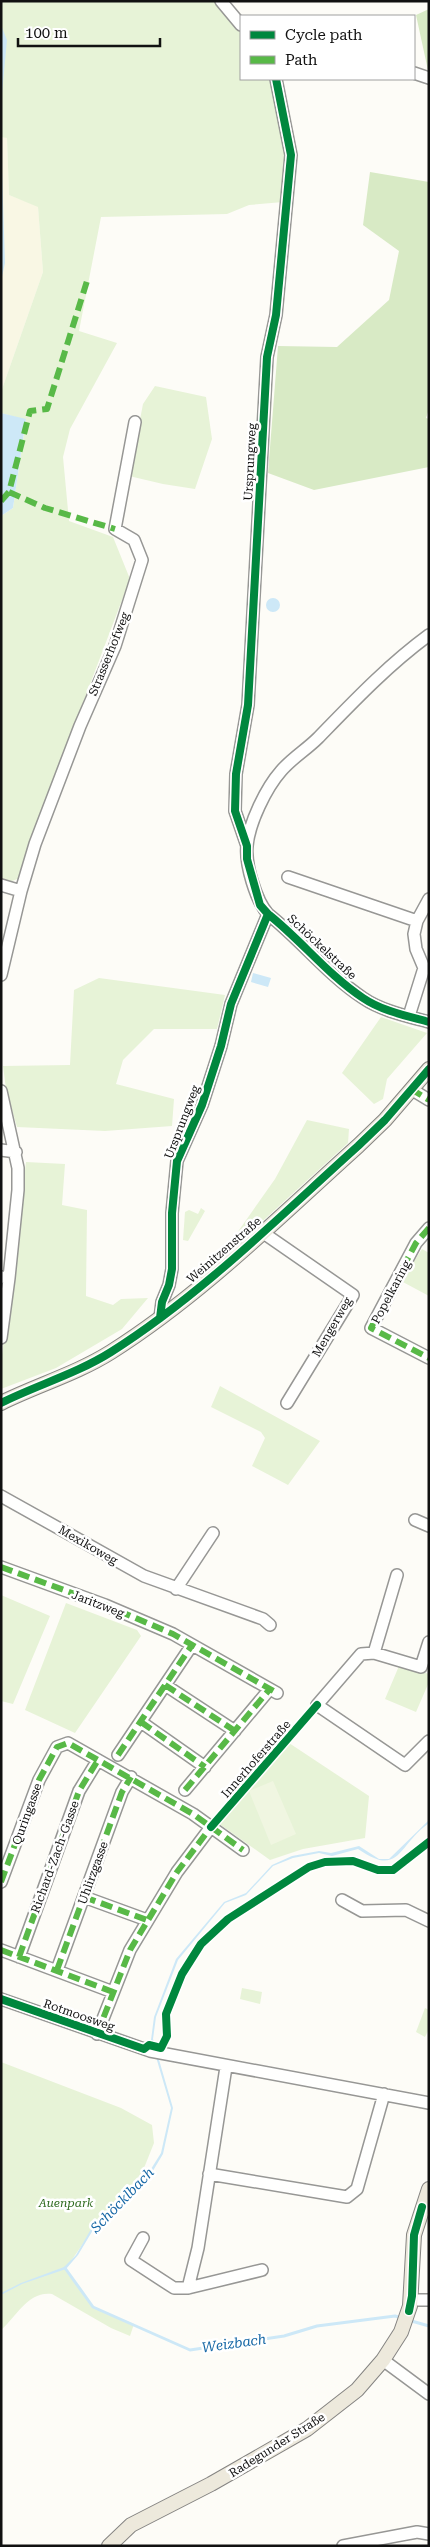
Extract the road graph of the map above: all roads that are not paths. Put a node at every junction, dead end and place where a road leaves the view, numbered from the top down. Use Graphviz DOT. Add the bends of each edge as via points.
graph roads {
  1 [pos="221,1"];
  2 [pos="240,24"];
  3 [pos="415,73"];
  4 [pos="429,78"];
  5 [pos="276,80"];
  6 [pos="136,422"];
  7 [pos="429,635"];
  8 [pos="247,846"];
  9 [pos="288,877"];
  10 [pos="1,885"];
  11 [pos="21,891"];
  12 [pos="429,899"];
  13 [pos="268,914"];
  14 [pos="417,921"];
  15 [pos="1,975"];
  16 [pos="409,1016"];
  17 [pos="429,1022"];
  18 [pos="429,1069"];
  19 [pos="411,1089"];
  20 [pos="1,1091"];
  21 [pos="429,1100"];
  22 [pos="1,1150"];
  23 [pos="16,1152"];
  24 [pos="429,1228"];
  25 [pos="262,1232"];
  26 [pos="5,1278"];
  27 [pos="160,1318"];
  28 [pos="1,1338"];
  29 [pos="429,1358"];
  30 [pos="287,1402"];
  31 [pos="1,1403"];
  32 [pos="1,1496"];
  33 [pos="415,1520"];
  34 [pos="429,1526"];
  35 [pos="214,1533"];
  36 [pos="1,1567"];
  37 [pos="398,1575"];
  38 [pos="176,1589"];
  39 [pos="270,1625"];
  40 [pos="429,1642"];
  41 [pos="192,1645"];
  42 [pos="374,1653"];
  43 [pos="425,1668"];
  44 [pos="165,1685"];
  45 [pos="141,1722"];
  46 [pos="235,1731"];
  47 [pos="429,1741"];
  48 [pos="118,1755"];
  49 [pos="98,1760"];
  50 [pos="205,1767"];
  51 [pos="131,1777"];
  52 [pos="185,1790"];
  53 [pos="211,1827"];
  54 [pos="244,1850"];
  55 [pos="1,1882"];
  56 [pos="84,1897"];
  57 [pos="342,1900"];
  58 [pos="147,1920"];
  59 [pos="429,1921"];
  60 [pos="1,1950"];
  61 [pos="19,1956"];
  62 [pos="58,1970"];
  63 [pos="113,1992"];
  64 [pos="1,1999"];
  65 [pos="98,2034"];
  66 [pos="226,2067"];
  67 [pos="384,2094"];
  68 [pos="429,2103"];
  69 [pos="210,2174"];
  70 [pos="429,2189"];
  71 [pos="143,2238"];
  72 [pos="262,2270"];
  73 [pos="188,2288"];
  74 [pos="429,2300"];
  75 [pos="410,2306"];
  76 [pos="383,2360"];
  77 [pos="429,2394"];
  78 [pos="429,2534"];
  79 [pos="109,2546"];
  80 [pos="343,2546"];
  1 -- 2 [label="street"];
  3 -- 4 [label="street"];
  5 -- 8 [label="street, Ursprungweg" via="292,155 276,315 267,357 248,705 236,774 235,811"];
  6 -- 11 [label="street, Strasserhofweg" via="115,529 134,540 142,560 115,646 52,797"];
  7 -- 8 [label="street, Schöckelstraße" via="397,658 316,740 282,769 263,799"];
  8 -- 13 [label="street, Schöckelstraße" via="247,858 260,905"];
  9 -- 14 [label="street"];
  10 -- 11 [label="street"];
  11 -- 15 [label="street, Strasserhofweg"];
  12 -- 14 [label="street"];
  13 -- 16 [label="street, Schöckelstraße" via="331,973 364,998"];
  13 -- 27 [label="street, Ursprungweg" via="231,1004 202,1105 177,1160 172,1261"];
  14 -- 16 [label="street" via="414,942 424,968"];
  16 -- 17 [label="street, Schöckelstraße"];
  18 -- 19 [label="main road, Weinitzenstraße"];
  19 -- 21 [label="street"];
  19 -- 25 [label="main road, Weinitzenstraße" via="358,1146"];
  20 -- 23 [label="street"];
  22 -- 23 [label="street"];
  23 -- 26 [label="street" via="18,1190"];
  24 -- 29 [label="street, Popelkaring" via="416,1243 371,1328"];
  25 -- 27 [label="main road, Weinitzenstraße"];
  25 -- 30 [label="street, Mengerweg" via="353,1295"];
  26 -- 28 [label="street"];
  27 -- 31 [label="main road, Weinitzenstraße" via="77,1371"];
  32 -- 38 [label="street, Mexikoweg" via="121,1564"];
  33 -- 34 [label="street"];
  35 -- 38 [label="street"];
  36 -- 41 [label="street, Jaritzweg" via="105,1605"];
  37 -- 42 [label="street"];
  38 -- 39 [label="street, Mexikoweg" via="263,1619"];
  40 -- 43 [label="street"];
  41 -- 44 [label="street"];
  41 -- 46 [label="street, Jaritzweg" via="273,1692"];
  42 -- 43 [label="street"];
  42 -- 47 [label="street" via="361,1654 316,1706 405,1765"];
  44 -- 45 [label="street"];
  44 -- 46 [label="street"];
  45 -- 48 [label="street"];
  45 -- 50 [label="street"];
  46 -- 50 [label="street, Jaritzweg"];
  49 -- 51 [label="street"];
  49 -- 55 [label="street, Quringasse" via="68,1743 57,1748 39,1780"];
  49 -- 61 [label="street, Richard-Zach-Gasse" via="79,1791"];
  50 -- 52 [label="street, Jaritzweg"];
  51 -- 53 [label="street"];
  51 -- 56 [label="street, Uhlirzgasse" via="122,1792"];
  53 -- 54 [label="street"];
  53 -- 58 [label="street" via="180,1866"];
  56 -- 58 [label="street"];
  56 -- 62 [label="street, Uhlirzgasse"];
  57 -- 59 [label="street" via="362,1911 406,1910"];
  58 -- 63 [label="street" via="125,1959"];
  60 -- 61 [label="street"];
  61 -- 62 [label="street"];
  62 -- 63 [label="street"];
  63 -- 65 [label="street"];
  64 -- 65 [label="street, Rotmoosweg"];
  65 -- 66 [label="street, Rotmoosweg" via="154,2052"];
  66 -- 67 [label="street, Rotmoosweg"];
  66 -- 69 [label="street"];
  67 -- 68 [label="street, Rotmoosweg"];
  67 -- 69 [label="street" via="353,2195 347,2197"];
  69 -- 73 [label="street"];
  70 -- 75 [label="main road, Radegunder Straße" via="414,2235"];
  71 -- 73 [label="street" via="131,2260 174,2288"];
  72 -- 73 [label="street"];
  74 -- 75 [label="street"];
  75 -- 76 [label="main road, Radegunder Straße" via="403,2326"];
  76 -- 77 [label="street"];
  76 -- 79 [label="main road, Radegunder Straße" via="349,2397 306,2430 131,2525"];
  78 -- 80 [label="street" via="417,2532"];
}
